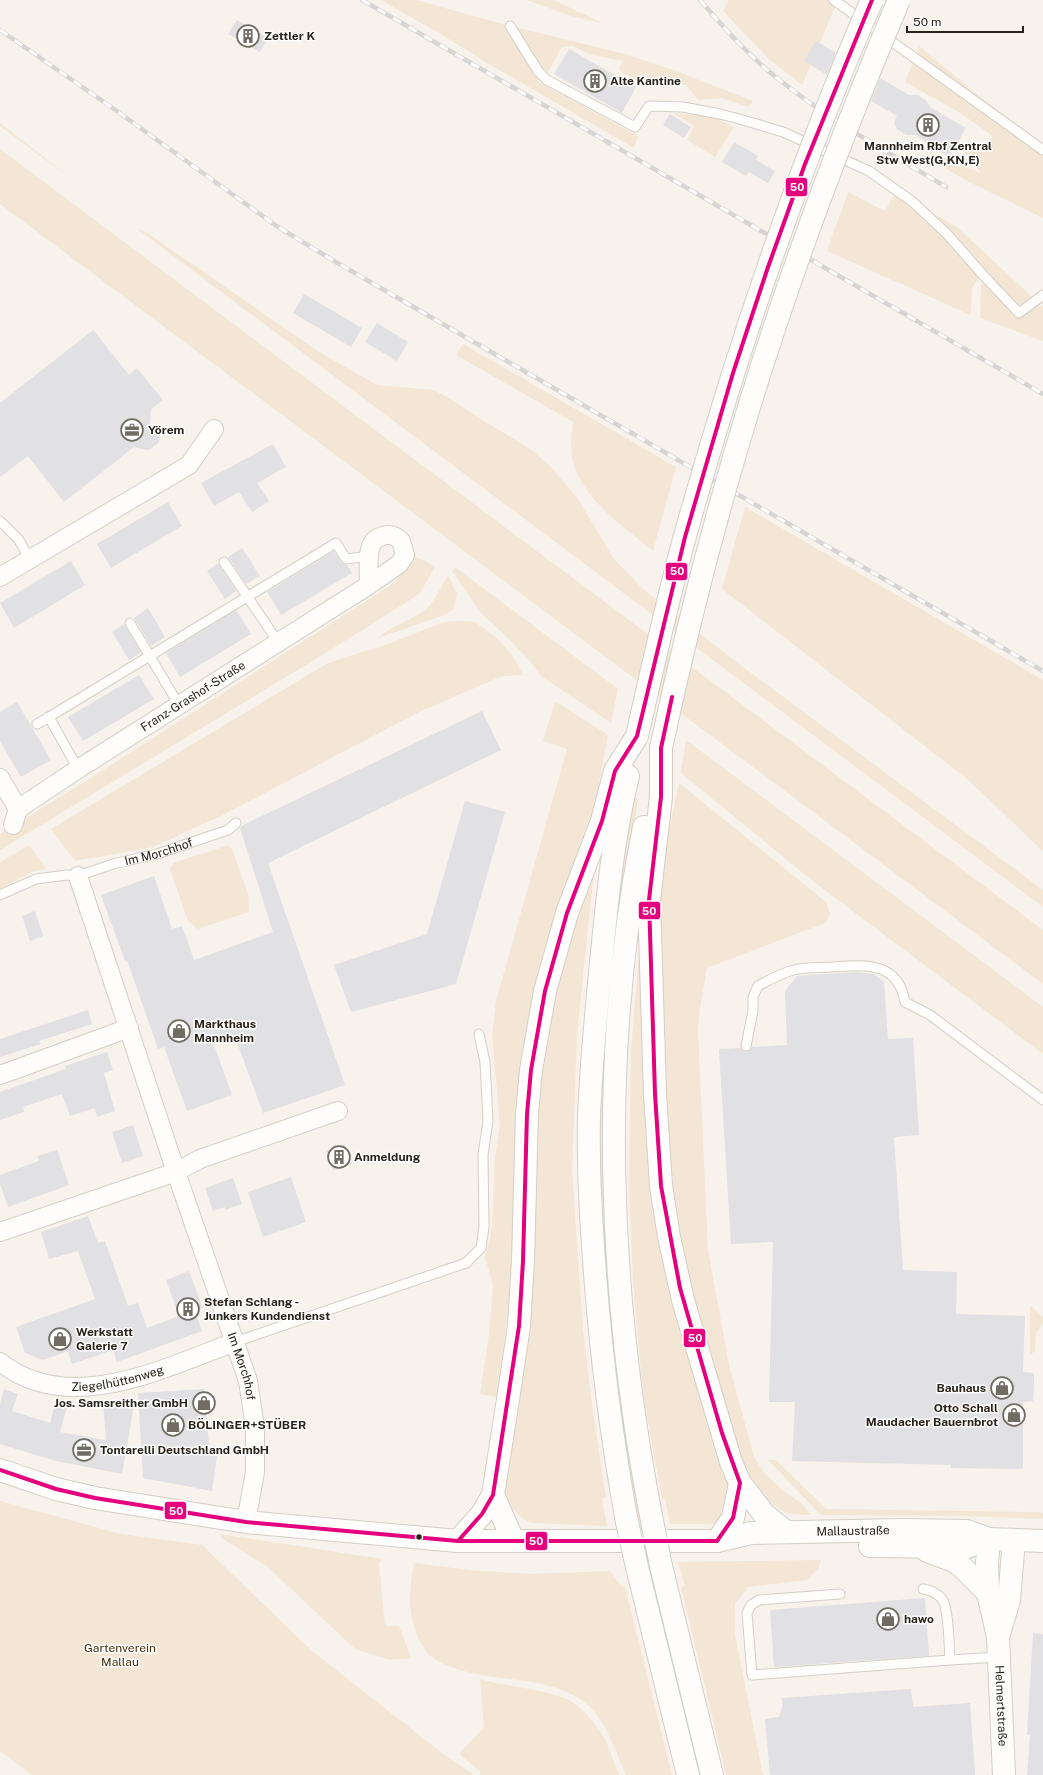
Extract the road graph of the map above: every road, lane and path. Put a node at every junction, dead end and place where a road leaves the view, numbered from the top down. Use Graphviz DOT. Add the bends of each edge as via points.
graph roads {
  1 [pos="834,0"];
  2 [pos="872,0"];
  3 [pos="899,0"];
  4 [pos="510,26"];
  5 [pos="1043,150"];
  6 [pos="1043,295"];
  7 [pos="214,429"];
  8 [pos="0,521"];
  9 [pos="370,556"];
  10 [pos="30,560"];
  11 [pos="224,562"];
  12 [pos="0,577"];
  13 [pos="369,585"];
  14 [pos="246,596"];
  15 [pos="130,623"];
  16 [pos="278,642"];
  17 [pos="149,656"];
  18 [pos="179,705"];
  19 [pos="49,717"];
  20 [pos="37,724"];
  21 [pos="78,769"];
  22 [pos="0,778"];
  23 [pos="620,781"];
  24 [pos="654,805"];
  25 [pos="236,823"];
  26 [pos="78,876"];
  27 [pos="0,895"];
  28 [pos="129,1028"];
  29 [pos="479,1034"];
  30 [pos="746,1046"];
  31 [pos="0,1075"];
  32 [pos="1043,1100"];
  33 [pos="338,1111"];
  34 [pos="176,1172"];
  35 [pos="0,1232"];
  36 [pos="235,1342"];
  37 [pos="0,1362"];
  38 [pos="0,1470"];
  39 [pos="740,1483"];
  40 [pos="493,1495"];
  41 [pos="246,1522"];
  42 [pos="786,1532"];
  43 [pos="989,1539"];
  44 [pos="513,1540"];
  45 [pos="1014,1540"];
  46 [pos="458,1541"];
  47 [pos="717,1541"];
  48 [pos="1043,1541"];
  49 [pos="913,1546"];
  50 [pos="923,1589"];
  51 [pos="988,1593"];
  52 [pos="840,1594"];
  53 [pos="998,1647"];
  54 [pos="950,1660"];
  55 [pos="688,1775"];
  56 [pos="712,1775"];
  57 [pos="1004,1775"];
  1 -- 5 [label="lane"];
  2 -- 23 [label="main road, bridge" via="805,164 733,373 685,537 637,736 619,765"];
  3 -- 24 [label="main road, bridge" via="828,176 780,310 750,404 686,631 661,748"];
  4 -- 6 [label="lane" via="547,80 635,127 649,106 683,106 783,132 869,171 913,202 947,234 1019,313"];
  7 -- 10 [label="street" via="189,465"];
  8 -- 10 [label="lane" via="19,540"];
  9 -- 13 [label="street, Franz-Grashof-Straße"];
  9 -- 13 [label="street, Franz-Grashof-Straße" via="370,547 382,535 391,535 402,543 404,555 399,564"];
  9 -- 14 [label="lane" via="346,559 336,543"];
  10 -- 12 [label="street"];
  11 -- 14 [label="lane"];
  13 -- 16 [label="street, Franz-Grashof-Straße"];
  14 -- 16 [label="lane"];
  14 -- 17 [label="lane"];
  15 -- 17 [label="lane"];
  16 -- 18 [label="street, Franz-Grashof-Straße"];
  17 -- 18 [label="lane"];
  17 -- 19 [label="lane"];
  18 -- 21 [label="street, Franz-Grashof-Straße"];
  19 -- 20 [label="lane"];
  19 -- 21 [label="lane"];
  21 -- 22 [label="street, Franz-Grashof-Straße" via="16,817"];
  23 -- 40 [label="main road" via="567,913 552,960 539,1017 527,1114 519,1326"];
  23 -- 55 [label="main road, bridge" via="593,1038 589,1119 591,1210 598,1322 607,1403 627,1522"];
  24 -- 39 [label="main road" via="649,900 655,1094 661,1186 683,1300 722,1433"];
  24 -- 56 [label="main road, bridge" via="634,885 624,955 614,1139 617,1249 624,1341 637,1442 661,1566"];
  25 -- 26 [label="lane, Im Morchhof" via="228,830 157,854 113,864"];
  26 -- 27 [label="lane, Im Morchhof" via="36,879"];
  26 -- 28 [label="street, Im Morchhof"];
  28 -- 31 [label="street"];
  28 -- 34 [label="street, Im Morchhof"];
  29 -- 36 [label="lane" via="485,1062 488,1121 483,1155 484,1226 481,1248 466,1263"];
  30 -- 32 [label="lane" via="753,997 758,986 794,970 865,965 885,971 894,977 901,984 905,1002 930,1015"];
  33 -- 34 [label="street" via="200,1159"];
  34 -- 35 [label="street"];
  34 -- 36 [label="street, Im Morchhof"];
  36 -- 37 [label="street, Ziegelhüttenweg" via="128,1381 106,1385 75,1386 46,1383 20,1375"];
  36 -- 41 [label="street, Im Morchhof" via="248,1381 255,1427 255,1472"];
  38 -- 41 [label="main road, Mallaustraße" via="56,1489 95,1498"];
  39 -- 42 [label="main road" via="764,1514"];
  39 -- 47 [label="main road" via="734,1518"];
  40 -- 44 [label="main road"];
  40 -- 46 [label="main road" via="482,1514"];
  41 -- 46 [label="main road, Mallaustraße"];
  42 -- 43 [label="main road, Mallaustraße" via="967,1531"];
  42 -- 47 [label="main road, Mallaustraße" via="751,1533"];
  43 -- 45 [label="main road, Mallaustraße"];
  43 -- 49 [label="main road, Mallaustraße" via="967,1546"];
  43 -- 51 [label="main road, Helmertstraße"];
  44 -- 46 [label="main road, Mallaustraße"];
  44 -- 47 [label="main road, Mallaustraße"];
  45 -- 48 [label="main road, Mallaustraße"];
  45 -- 53 [label="main road, Helmertstraße" via="1009,1600"];
  47 -- 49 [label="main road, Mallaustraße" via="752,1546"];
  49 -- 51 [label="main road" via="954,1561"];
  50 -- 54 [label="lane" via="937,1595 944,1603"];
  51 -- 53 [label="main road, Helmertstraße"];
  52 -- 54 [label="lane" via="759,1600 751,1605 747,1613 752,1675"];
  53 -- 54 [label="lane"];
  53 -- 57 [label="main road, Helmertstraße"];
}
